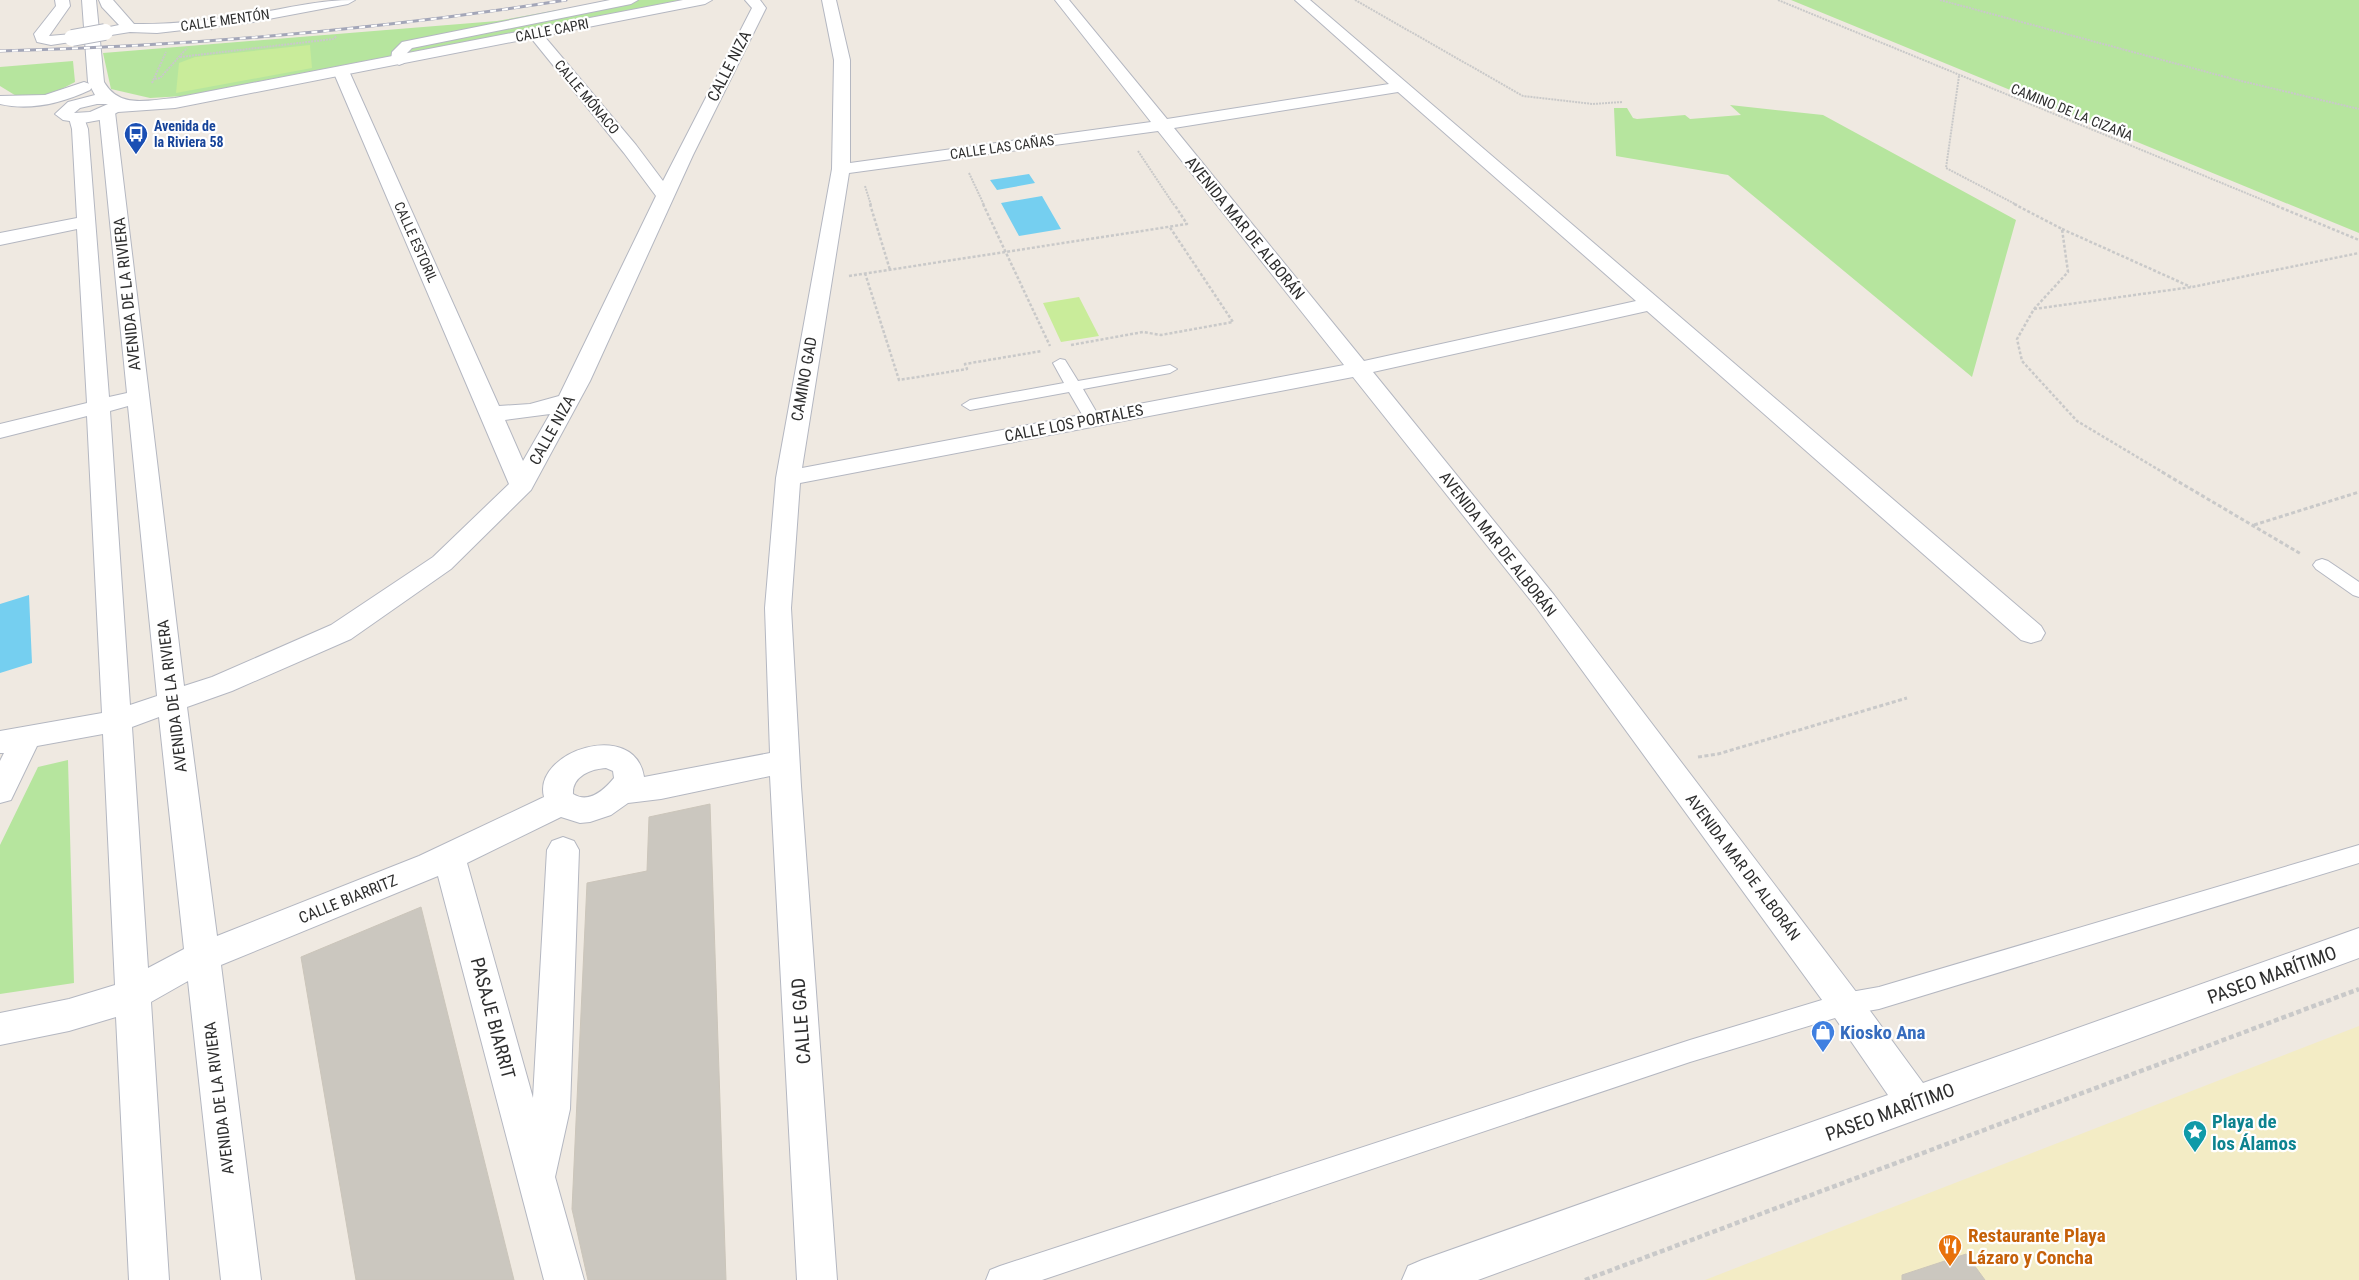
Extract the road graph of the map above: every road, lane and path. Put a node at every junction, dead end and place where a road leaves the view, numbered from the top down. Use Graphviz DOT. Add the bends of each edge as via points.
graph roads {
  1 [pos="62,0"];
  2 [pos="78,0"];
  3 [pos="89,0"];
  4 [pos="106,0"];
  5 [pos="348,0"];
  6 [pos="631,0"];
  7 [pos="705,0"];
  8 [pos="752,0"];
  9 [pos="829,0"];
  10 [pos="1062,0"];
  11 [pos="1302,0"];
  12 [pos="1355,0"];
  13 [pos="1778,0"];
  14 [pos="1940,0"];
  15 [pos="292,5"];
  16 [pos="130,28"];
  17 [pos="534,33"];
  18 [pos="337,36"];
  19 [pos="187,48"];
  20 [pos="166,52"];
  21 [pos="180,57"];
  22 [pos="399,60"];
  23 [pos="341,71"];
  24 [pos="1959,76"];
  25 [pos="154,79"];
  26 [pos="1401,87"];
  27 [pos="2,99"];
  28 [pos="1622,102"];
  29 [pos="89,105"];
  30 [pos="142,106"];
  31 [pos="2359,109"];
  32 [pos="16,117"];
  33 [pos="1163,125"];
  34 [pos="1134,146"];
  35 [pos="669,157"];
  36 [pos="639,161"];
  37 [pos="841,169"];
  38 [pos="967,170"];
  39 [pos="865,184"];
  40 [pos="665,196"];
  41 [pos="85,222"];
  42 [pos="1168,226"];
  43 [pos="2062,229"];
  44 [pos="0,239"];
  45 [pos="2359,240"];
  46 [pos="1006,252"];
  47 [pos="2359,253"];
  48 [pos="890,270"];
  49 [pos="866,273"];
  50 [pos="849,276"];
  51 [pos="2192,287"];
  52 [pos="1651,304"];
  53 [pos="2034,309"];
  54 [pos="1051,349"];
  55 [pos="1060,363"];
  56 [pos="1170,369"];
  57 [pos="1360,369"];
  58 [pos="1074,386"];
  59 [pos="138,397"];
  60 [pos="568,402"];
  61 [pos="970,405"];
  62 [pos="100,406"];
  63 [pos="492,413"];
  64 [pos="1093,420"];
  65 [pos="0,431"];
  66 [pos="788,478"];
  67 [pos="522,484"];
  68 [pos="2359,492"];
  69 [pos="2253,525"];
  70 [pos="2322,565"];
  71 [pos="2359,591"];
  72 [pos="2031,633"];
  73 [pos="1907,698"];
  74 [pos="172,702"];
  75 [pos="116,721"];
  76 [pos="13,741"];
  77 [pos="1694,757"];
  78 [pos="786,761"];
  79 [pos="0,791"];
  80 [pos="621,792"];
  81 [pos="562,802"];
  82 [pos="563,850"];
  83 [pos="2359,854"];
  84 [pos="449,858"];
  85 [pos="2359,943"];
  86 [pos="202,957"];
  87 [pos="2359,989"];
  88 [pos="133,993"];
  89 [pos="1845,1004"];
  90 [pos="0,1029"];
  91 [pos="1915,1103"];
  92 [pos="537,1179"];
  93 [pos="149,1280"];
  94 [pos="241,1280"];
  95 [pos="564,1280"];
  96 [pos="817,1280"];
  97 [pos="1000,1280"];
  98 [pos="1422,1280"];
  99 [pos="1585,1280"];
  1 -- 16 [label="street, CALLE MENTÓN, bridge" via="63,6 41,34 42,39 50,41"];
  2 -- 29 [label="street, AVENIDA DE LA RIVIERA" via="84,29"];
  3 -- 29 [label="street, AVENIDA DE LA RIVIERA" via="96,82 103,94"];
  4 -- 16 [label="street"];
  5 -- 15 [label="street, CALLE MENTÓN"];
  6 -- 22 [label="street, CALLE CAPRI" via="407,45 400,52"];
  7 -- 17 [label="street, CALLE CAPRI"];
  8 -- 35 [label="street, CALLE NIZA" via="758,8"];
  9 -- 37 [label="street, CAMINO GAD" via="842,60"];
  10 -- 33 [label="street, AVENIDA MAR DE ALBORÁN"];
  11 -- 26 [label="street"];
  12 -- 28 [label="path" via="1523,96 1593,104"];
  13 -- 24 [label="path, CAMINO DE LA CIZAÑA"];
  14 -- 31 [label="path" via="2233,80"];
  15 -- 16 [label="street, CALLE MENTÓN" via="156,29"];
  17 -- 22 [label="street, CALLE CAPRI"];
  17 -- 36 [label="street, CALLE MÓNACO"];
  18 -- 21 [label="path"];
  19 -- 21 [label="path"];
  20 -- 25 [label="path"];
  21 -- 25 [label="path" via="160,78"];
  22 -- 23 [label="street, CALLE CAPRI"];
  23 -- 30 [label="street, CALLE CAPRI" via="175,103"];
  23 -- 63 [label="street, CALLE ESTORIL"];
  24 -- 43 [label="path" via="1946,168"];
  24 -- 45 [label="path, CAMINO DE LA CIZAÑA"];
  25 -- 30 [label="path"];
  26 -- 33 [label="street, CALLE LAS CAÑAS"];
  26 -- 52 [label="street"];
  27 -- 29 [label="street" via="19,108"];
  29 -- 30 [label="street, CALLE CAPRI"];
  29 -- 32 [label="street"];
  29 -- 41 [label="street, AVENIDA DE LA RIVIERA" via="80,129"];
  29 -- 59 [label="street, AVENIDA DE LA RIVIERA"];
  33 -- 37 [label="street, CALLE LAS CAÑAS"];
  33 -- 57 [label="street, AVENIDA MAR DE ALBORÁN"];
  34 -- 42 [label="path" via="1186,224"];
  35 -- 36 [label="street"];
  35 -- 40 [label="street, CALLE NIZA"];
  36 -- 40 [label="street, CALLE MÓNACO"];
  37 -- 66 [label="street, CAMINO GAD"];
  38 -- 46 [label="path"];
  39 -- 48 [label="path"];
  40 -- 60 [label="street, CALLE NIZA"];
  41 -- 44 [label="street"];
  41 -- 62 [label="street, AVENIDA DE LA RIVIERA"];
  42 -- 46 [label="path"];
  42 -- 54 [label="path" via="1232,322 1161,335 1143,332"];
  43 -- 51 [label="path"];
  43 -- 53 [label="path" via="2068,272"];
  46 -- 48 [label="path"];
  46 -- 54 [label="path"];
  47 -- 51 [label="path"];
  48 -- 49 [label="path"];
  49 -- 50 [label="path"];
  49 -- 54 [label="path" via="899,380 967,369 966,364"];
  51 -- 53 [label="path"];
  52 -- 57 [label="street, CALLE LOS PORTALES"];
  52 -- 72 [label="street"];
  53 -- 69 [label="path" via="2017,339 2022,361 2077,421"];
  54 -- 55 [label="path"];
  55 -- 58 [label="lane"];
  56 -- 58 [label="lane"];
  57 -- 64 [label="street, CALLE LOS PORTALES"];
  57 -- 89 [label="street, AVENIDA MAR DE ALBORÁN" via="1544,602"];
  58 -- 61 [label="lane"];
  58 -- 64 [label="lane"];
  59 -- 62 [label="street"];
  59 -- 74 [label="street, AVENIDA DE LA RIVIERA"];
  60 -- 63 [label="street" via="544,410"];
  60 -- 67 [label="street, CALLE NIZA"];
  62 -- 65 [label="street"];
  62 -- 75 [label="street, AVENIDA DE LA RIVIERA"];
  63 -- 67 [label="street, CALLE ESTORIL"];
  64 -- 66 [label="street, CALLE LOS PORTALES"];
  66 -- 78 [label="street, CAMINO GAD" via="778,608"];
  67 -- 74 [label="street, CALLE NIZA" via="442,563 341,632 222,684"];
  68 -- 69 [label="path"];
  69 -- 70 [label="path"];
  70 -- 71 [label="lane"];
  73 -- 77 [label="path" via="1718,754"];
  74 -- 75 [label="street, CALLE NIZA"];
  74 -- 86 [label="street, AVENIDA DE LA RIVIERA"];
  75 -- 76 [label="street, CALLE NIZA"];
  75 -- 88 [label="street, AVENIDA DE LA RIVIERA"];
  76 -- 79 [label="street"];
  78 -- 80 [label="street"];
  78 -- 96 [label="street, CALLE GAD"];
  80 -- 81 [label="street" via="602,806 590,809 579,809"];
  80 -- 81 [label="street" via="629,778 626,765 614,757 597,756 578,763 562,778 558,786"];
  81 -- 84 [label="street, CALLE BIARRITZ"];
  82 -- 92 [label="street, PASAJE BIARRIT" via="551,1110"];
  83 -- 89 [label="lane" via="1879,998"];
  84 -- 86 [label="street, CALLE BIARRITZ"];
  84 -- 92 [label="street, PASAJE BIARRIT"];
  85 -- 91 [label="street, PASEO MARÍTIMO"];
  86 -- 88 [label="street, CALLE BIARRITZ"];
  86 -- 94 [label="street, AVENIDA DE LA RIVIERA"];
  87 -- 99 [label="path"];
  88 -- 90 [label="street, CALLE BIARRITZ" via="79,1013"];
  88 -- 93 [label="street, AVENIDA DE LA RIVIERA"];
  89 -- 91 [label="street, AVENIDA MAR DE ALBORÁN"];
  89 -- 97 [label="lane" via="1690,1051"];
  91 -- 98 [label="street, PASEO MARÍTIMO"];
  92 -- 95 [label="street, PASAJE BIARRIT"];
}
